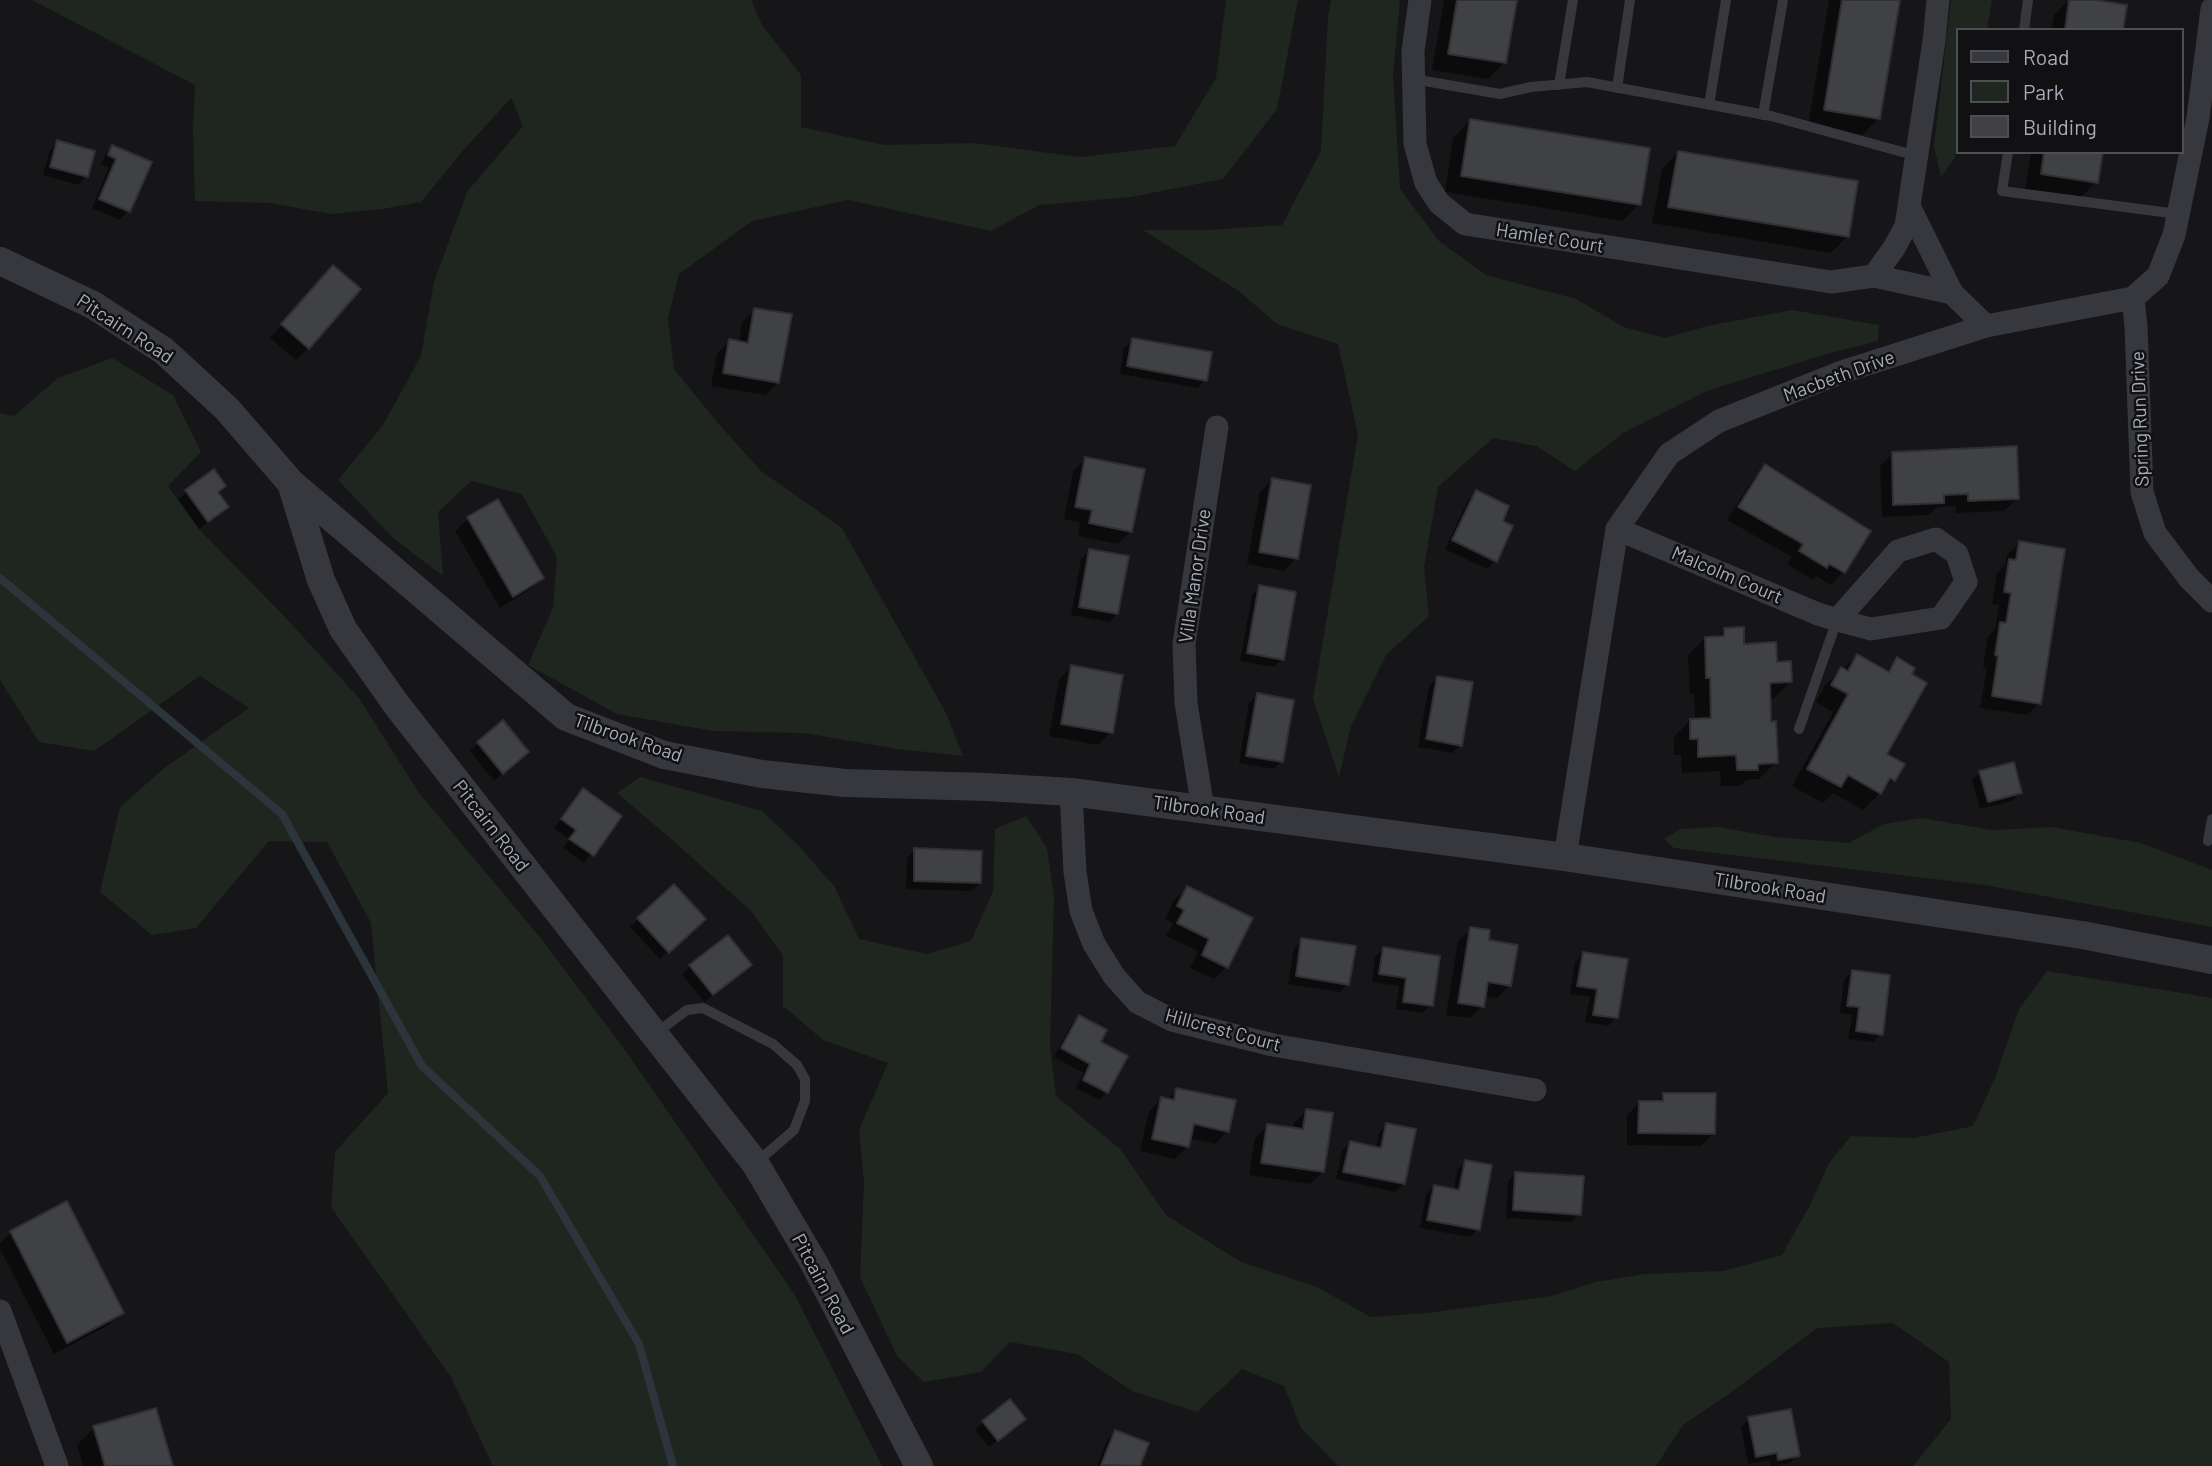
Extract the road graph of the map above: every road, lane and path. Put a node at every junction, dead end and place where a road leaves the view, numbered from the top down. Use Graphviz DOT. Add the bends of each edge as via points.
graph roads {
  1 [pos="1420,0"];
  2 [pos="1573,0"];
  3 [pos="1630,0"];
  4 [pos="1726,0"];
  5 [pos="1783,0"];
  6 [pos="1938,0"];
  7 [pos="2028,0"];
  8 [pos="2212,9"];
  9 [pos="2024,28"];
  10 [pos="1413,79"];
  11 [pos="1559,85"];
  12 [pos="1617,88"];
  13 [pos="1709,105"];
  14 [pos="1763,115"];
  15 [pos="2205,120"];
  16 [pos="2008,154"];
  17 [pos="1917,156"];
  18 [pos="1909,206"];
  19 [pos="2178,214"];
  20 [pos="0,261"];
  21 [pos="1874,276"];
  22 [pos="1952,293"];
  23 [pos="2133,298"];
  24 [pos="1986,326"];
  25 [pos="1217,427"];
  26 [pos="291,483"];
  27 [pos="1618,529"];
  28 [pos="2212,601"];
  29 [pos="1837,620"];
  30 [pos="1799,729"];
  31 [pos="1071,792"];
  32 [pos="1203,809"];
  33 [pos="2212,820"];
  34 [pos="2208,841"];
  35 [pos="1564,857"];
  36 [pos="2212,960"];
  37 [pos="653,1035"];
  38 [pos="1535,1090"];
  39 [pos="755,1163"];
  40 [pos="0,1311"];
  41 [pos="57,1466"];
  42 [pos="919,1466"];
  1 -- 10 [label="street, Hamlet Court"];
  2 -- 11 [label="lane"];
  3 -- 12 [label="lane"];
  4 -- 13 [label="lane"];
  5 -- 14 [label="lane"];
  6 -- 17 [label="street"];
  7 -- 9 [label="lane"];
  8 -- 15 [label="street"];
  10 -- 11 [label="lane" via="1500,94"];
  10 -- 21 [label="street, Hamlet Court" via="1415,144 1426,183 1439,203 1465,224 1831,282"];
  11 -- 12 [label="lane" via="1587,82"];
  12 -- 13 [label="lane"];
  13 -- 14 [label="lane"];
  14 -- 17 [label="lane"];
  15 -- 19 [label="street"];
  16 -- 19 [label="lane" via="2002,191"];
  17 -- 18 [label="street"];
  18 -- 21 [label="street" via="1906,226"];
  18 -- 22 [label="street"];
  19 -- 23 [label="street" via="2158,276"];
  20 -- 26 [label="street, Pitcairn Road" via="93,305 164,351 227,409"];
  21 -- 22 [label="street, Hamlet Court"];
  22 -- 24 [label="street"];
  23 -- 24 [label="street, Macbeth Drive"];
  23 -- 28 [label="street, Spring Run Drive" via="2142,492 2155,533"];
  24 -- 27 [label="street, Macbeth Drive" via="1842,372 1720,421 1669,454"];
  25 -- 32 [label="street, Villa Manor Drive" via="1184,644 1186,703"];
  26 -- 31 [label="street, Tilbrook Road" via="566,716 664,755 762,775 845,783"];
  26 -- 37 [label="street, Pitcairn Road" via="321,580 344,628 405,715"];
  27 -- 29 [label="street, Malcolm Court"];
  27 -- 35 [label="street, Macbeth Drive"];
  29 -- 29 [label="street, Malcolm Court" via="1871,629 1941,618 1966,582 1958,554 1936,539 1898,551"];
  29 -- 30 [label="lane"];
  31 -- 32 [label="street, Tilbrook Road"];
  31 -- 38 [label="street, Hillcrest Court" via="1081,911 1094,944 1137,1002 1172,1020 1251,1040"];
  32 -- 35 [label="street, Tilbrook Road"];
  33 -- 34 [label="lane"];
  35 -- 36 [label="street, Tilbrook Road" via="2082,935"];
  37 -- 39 [label="street, Pitcairn Road"];
  37 -- 39 [label="lane" via="687,1010 703,1007 773,1044 796,1065 805,1079 805,1101 794,1130"];
  39 -- 42 [label="street, Pitcairn Road" via="814,1263"];
  40 -- 41 [label="street"];
}
